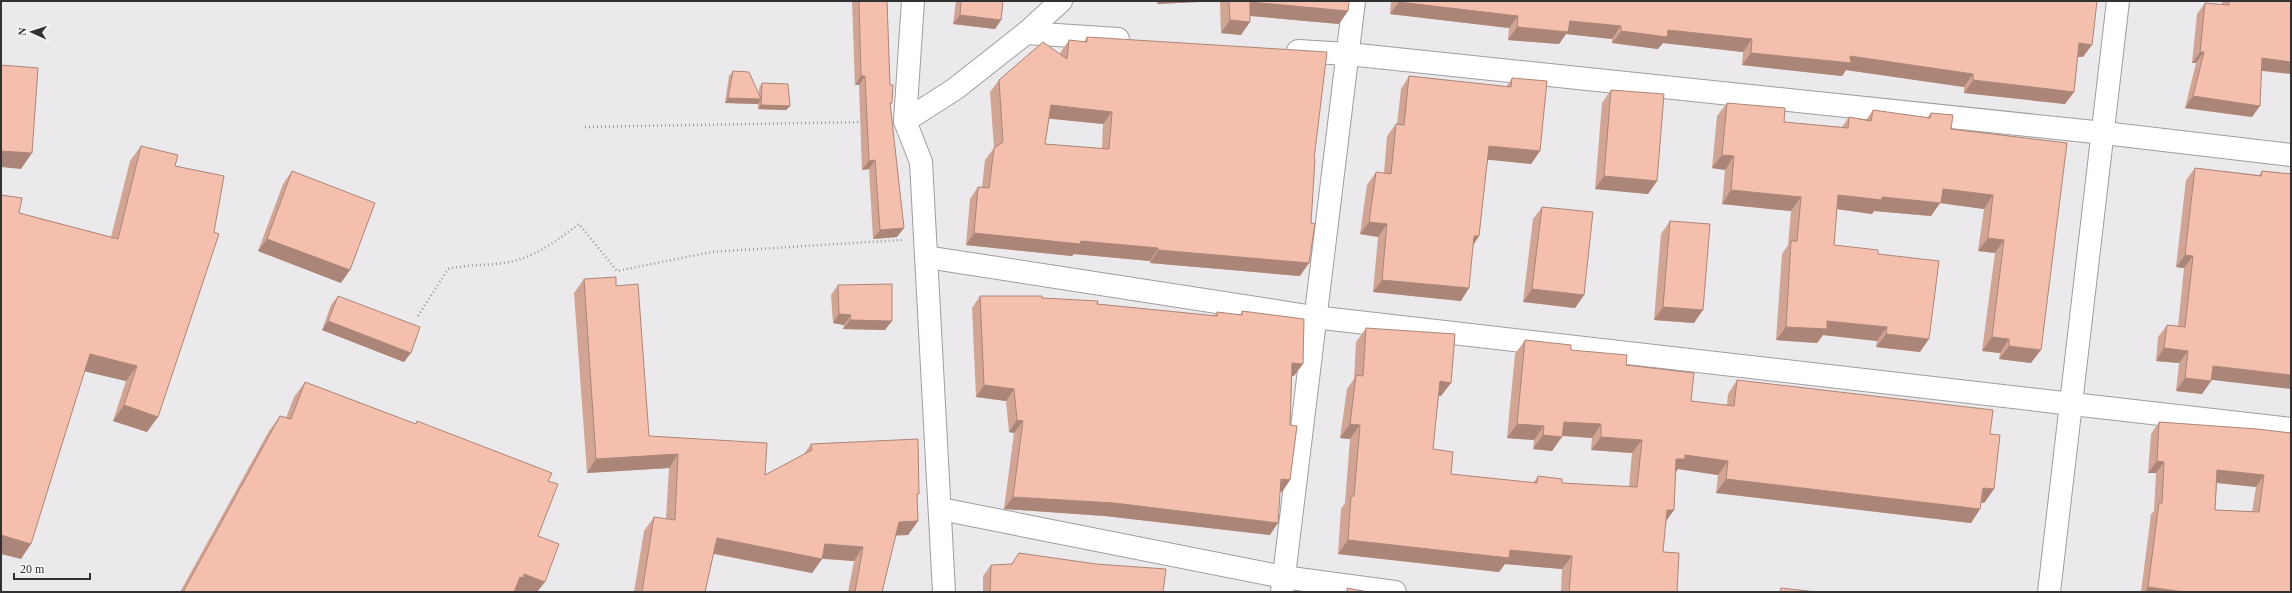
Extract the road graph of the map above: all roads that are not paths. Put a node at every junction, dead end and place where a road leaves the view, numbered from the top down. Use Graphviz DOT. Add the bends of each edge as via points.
graph roads {
  1 [pos="913,1"];
  2 [pos="1061,1"];
  3 [pos="1354,1"];
  4 [pos="2118,1"];
  5 [pos="1026,33"];
  6 [pos="1136,40"];
  7 [pos="1277,49"];
  8 [pos="1348,54"];
  9 [pos="905,121"];
  10 [pos="2104,133"];
  11 [pos="2291,155"];
  12 [pos="925,248"];
  13 [pos="1314,317"];
  14 [pos="2071,405"];
  15 [pos="2291,429"];
  16 [pos="941,509"];
  17 [pos="1283,585"];
  18 [pos="944,592"];
  19 [pos="1396,592"];
  20 [pos="2049,592"];
  1 -- 9 [label="street"];
  2 -- 5 [label="street"];
  3 -- 8 [label="street"];
  4 -- 10 [label="street"];
  5 -- 6 [label="street"];
  5 -- 9 [label="street" via="955,90"];
  7 -- 8 [label="street"];
  8 -- 10 [label="street"];
  8 -- 13 [label="street"];
  9 -- 12 [label="street" via="922,162"];
  10 -- 11 [label="street"];
  10 -- 14 [label="street"];
  12 -- 13 [label="street"];
  12 -- 16 [label="street"];
  13 -- 14 [label="street"];
  13 -- 17 [label="street"];
  14 -- 15 [label="street"];
  14 -- 20 [label="street"];
  16 -- 17 [label="street"];
  16 -- 18 [label="street"];
  17 -- 19 [label="street"];
}
